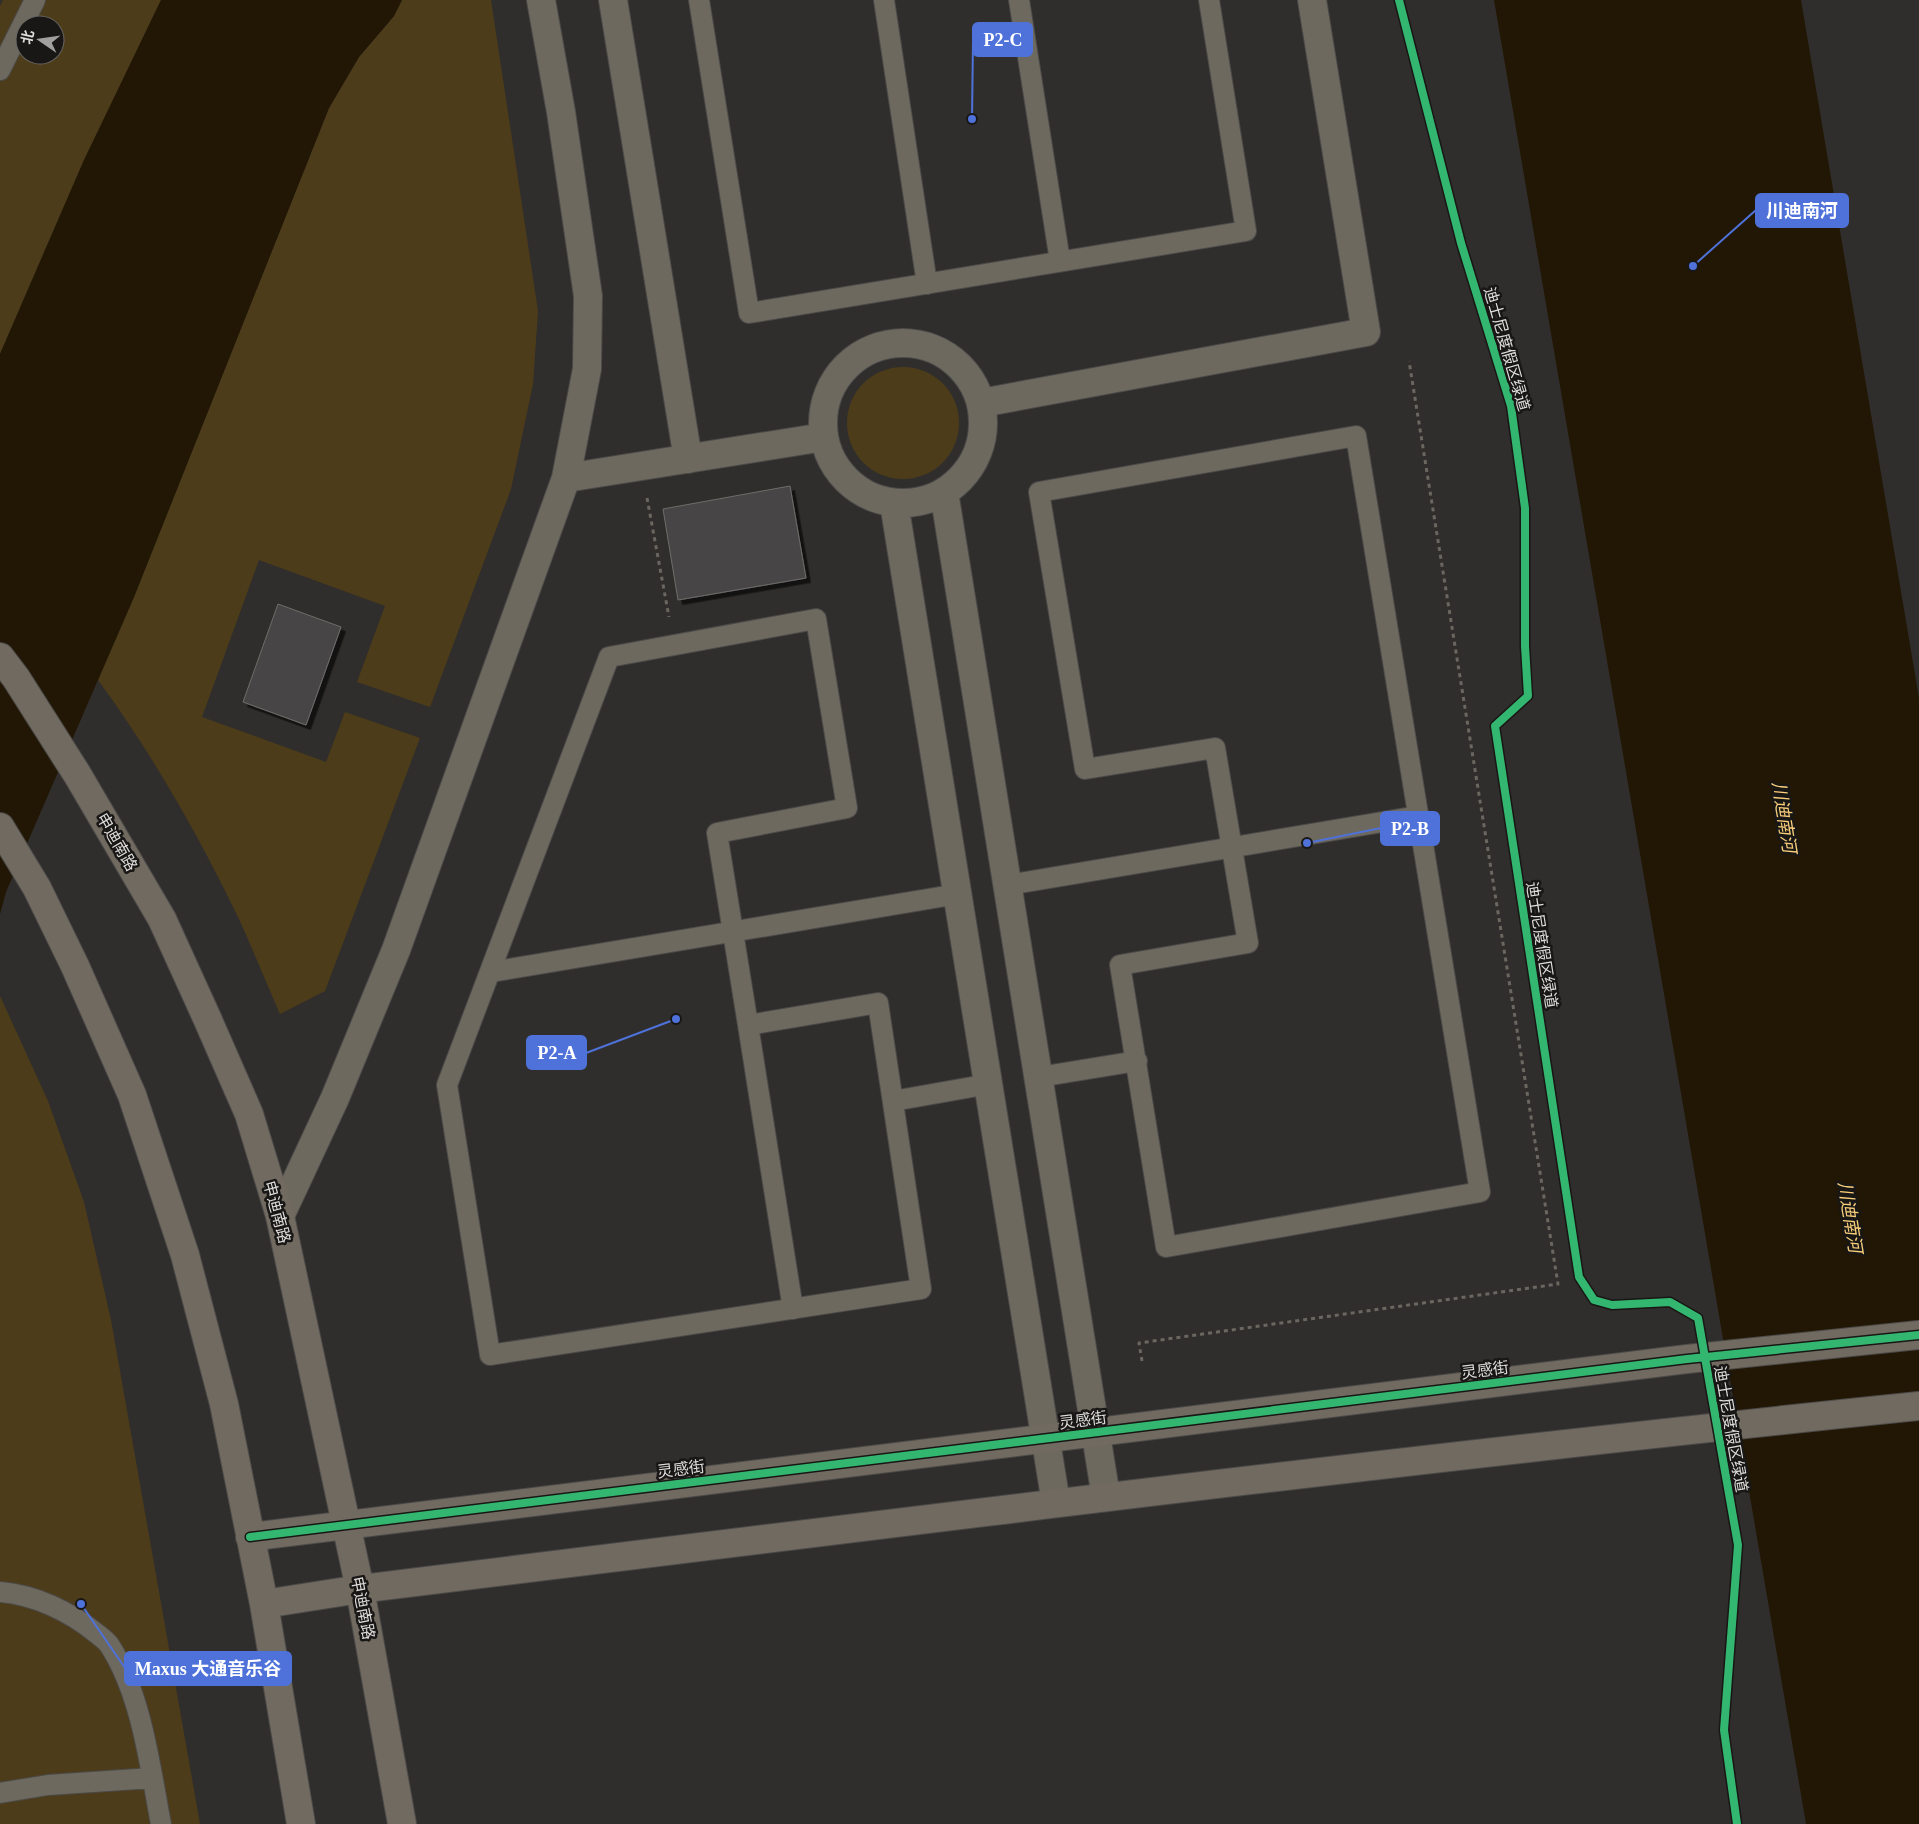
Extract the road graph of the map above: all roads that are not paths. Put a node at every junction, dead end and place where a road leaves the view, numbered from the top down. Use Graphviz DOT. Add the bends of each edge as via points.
graph roads {
  1 [pos="35,0"];
  2 [pos="541,0"];
  3 [pos="613,0"];
  4 [pos="699,0"];
  5 [pos="884,0"];
  6 [pos="1019,0"];
  7 [pos="1209,0"];
  8 [pos="1312,0"];
  9 [pos="0,70"];
  10 [pos="1060,262"];
  11 [pos="927,284"];
  12 [pos="981,403"];
  13 [pos="824,437"];
  14 [pos="688,459"];
  15 [pos="566,478"];
  16 [pos="944,492"];
  17 [pos="894,503"];
  18 [pos="0,657"];
  19 [pos="1418,816"];
  20 [pos="0,827"];
  21 [pos="1231,847"];
  22 [pos="1008,885"];
  23 [pos="958,894"];
  24 [pos="731,930"];
  25 [pos="491,972"];
  26 [pos="748,1025"];
  27 [pos="1137,1061"];
  28 [pos="1039,1077"];
  29 [pos="988,1084"];
  30 [pos="893,1101"];
  31 [pos="280,1216"];
  32 [pos="792,1309"];
  33 [pos="1919,1335"];
  34 [pos="1919,1406"];
  35 [pos="1097,1432"];
  36 [pos="1046,1438"];
  37 [pos="1106,1497"];
  38 [pos="1056,1503"];
  39 [pos="347,1525"];
  40 [pos="250,1537"];
  41 [pos="360,1589"];
  42 [pos="0,1592"];
  43 [pos="264,1604"];
  44 [pos="152,1778"];
  45 [pos="0,1793"];
  46 [pos="161,1824"];
  47 [pos="301,1824"];
  48 [pos="402,1824"];
  1 -- 9 [label="lane"];
  2 -- 15 [label="street" via="588,296 586,369"];
  3 -- 14 [label="street"];
  4 -- 11 [label="lane" via="749,313"];
  5 -- 11 [label="lane"];
  6 -- 10 [label="lane"];
  7 -- 10 [label="lane" via="1246,231"];
  8 -- 12 [label="street" via="1366,332"];
  10 -- 11 [label="lane"];
  12 -- 13 [label="street" via="970,378 951,358 927,346 900,342 873,348 850,362 833,384 824,410"];
  12 -- 16 [label="street" via="983,428 977,454 964,476"];
  13 -- 14 [label="street"];
  13 -- 17 [label="street" via="833,461 848,482 870,496"];
  14 -- 15 [label="street"];
  15 -- 31 [label="street" via="396,950 335,1098"];
  16 -- 17 [label="street" via="920,502"];
  16 -- 22 [label="street"];
  17 -- 23 [label="street"];
  18 -- 31 [label="street, 申迪南路" via="78,774 162,919 249,1114"];
  19 -- 21 [label="lane"];
  19 -- 21 [label="lane" via="1356,436 1039,492 1085,769 1215,748"];
  19 -- 27 [label="lane" via="1480,1192 1166,1247"];
  20 -- 40 [label="street" via="37,888 132,1095 185,1254 224,1404"];
  21 -- 22 [label="lane"];
  21 -- 27 [label="lane" via="1248,943 1120,965"];
  22 -- 28 [label="street"];
  23 -- 24 [label="lane"];
  23 -- 29 [label="street"];
  24 -- 25 [label="lane"];
  24 -- 25 [label="lane" via="716,833 847,808 816,619 609,657"];
  24 -- 26 [label="lane"];
  25 -- 32 [label="lane" via="447,1085 490,1355"];
  26 -- 30 [label="lane" via="878,1003"];
  26 -- 32 [label="lane"];
  27 -- 28 [label="lane"];
  28 -- 35 [label="street"];
  29 -- 30 [label="lane"];
  29 -- 36 [label="street"];
  30 -- 32 [label="lane" via="921,1289"];
  31 -- 39 [label="street, 申迪南路"];
  33 -- 35 [label="street, 灵感街" via="1687,1359"];
  34 -- 37 [label="street"];
  35 -- 36 [label="street, 灵感街"];
  35 -- 37 [label="street"];
  36 -- 38 [label="street"];
  36 -- 39 [label="street, 灵感街"];
  37 -- 38 [label="street"];
  38 -- 41 [label="street"];
  39 -- 40 [label="street, 灵感街"];
  39 -- 41 [label="street, 申迪南路"];
  40 -- 43 [label="street"];
  41 -- 43 [label="street"];
  41 -- 48 [label="street, 申迪南路"];
  42 -- 44 [label="lane" via="52,1606 81,1620 109,1644 128,1682"];
  43 -- 47 [label="street"];
  44 -- 45 [label="lane" via="48,1785"];
  44 -- 46 [label="lane"];
}
